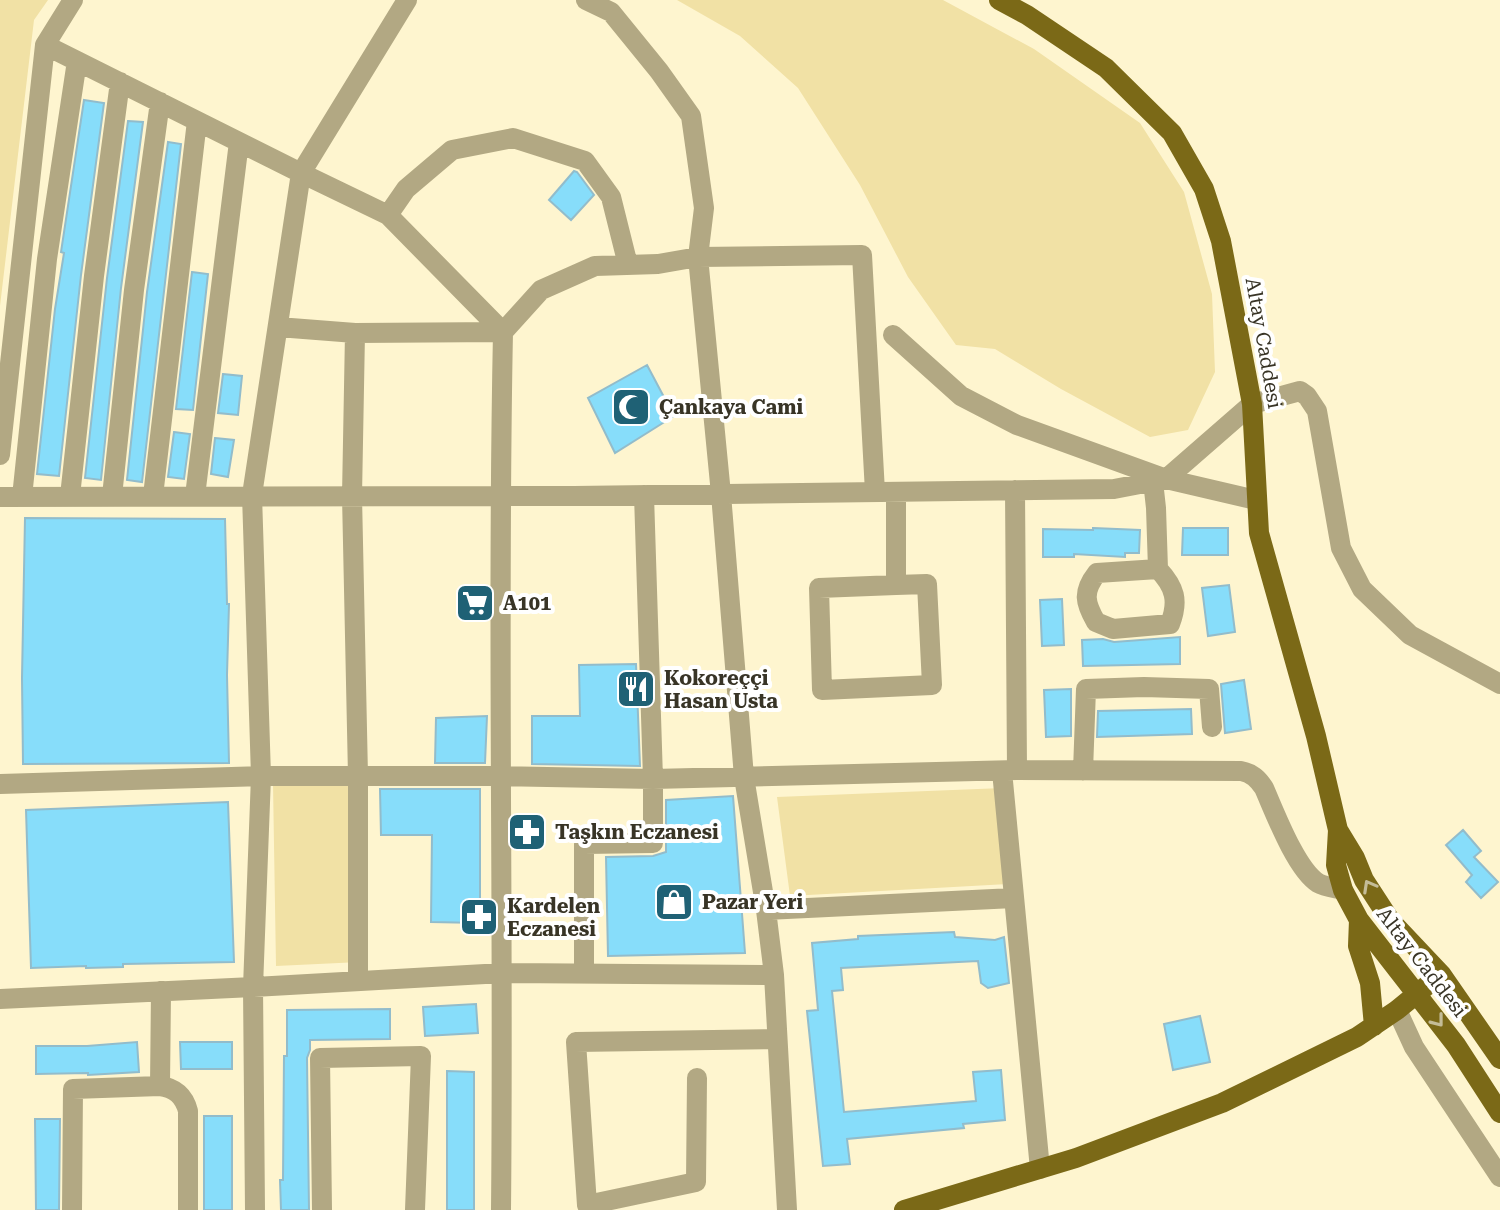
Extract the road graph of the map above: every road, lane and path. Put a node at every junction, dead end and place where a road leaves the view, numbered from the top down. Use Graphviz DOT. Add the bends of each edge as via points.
graph roads {
  1 [pos="73,0"];
  2 [pos="407,0"];
  3 [pos="586,0"];
  4 [pos="999,0"];
  5 [pos="610,6"];
  6 [pos="45,45"];
  7 [pos="77,61"];
  8 [pos="120,82"];
  9 [pos="160,102"];
  10 [pos="197,121"];
  11 [pos="239,142"];
  12 [pos="301,173"];
  13 [pos="388,215"];
  14 [pos="698,257"];
  15 [pos="628,265"];
  16 [pos="278,327"];
  17 [pos="503,332"];
  18 [pos="355,333"];
  19 [pos="893,335"];
  20 [pos="1252,404"];
  21 [pos="0,455"];
  22 [pos="1160,480"];
  23 [pos="1015,490"];
  24 [pos="875,492"];
  25 [pos="896,492"];
  26 [pos="721,494"];
  27 [pos="252,495"];
  28 [pos="644,495"];
  29 [pos="70,496"];
  30 [pos="112,496"];
  31 [pos="153,496"];
  32 [pos="195,496"];
  33 [pos="352,496"];
  34 [pos="500,496"];
  35 [pos="0,497"];
  36 [pos="22,497"];
  37 [pos="1256,500"];
  38 [pos="1158,569"];
  39 [pos="896,585"];
  40 [pos="1500,684"];
  41 [pos="1212,727"];
  42 [pos="1010,770"];
  43 [pos="1083,771"];
  44 [pos="261,776"];
  45 [pos="358,776"];
  46 [pos="500,776"];
  47 [pos="744,777"];
  48 [pos="653,779"];
  49 [pos="0,784"];
  50 [pos="1338,830"];
  51 [pos="1343,890"];
  52 [pos="1014,898"];
  53 [pos="766,910"];
  54 [pos="1359,920"];
  55 [pos="503,973"];
  56 [pos="584,973"];
  57 [pos="1441,974"];
  58 [pos="774,975"];
  59 [pos="358,981"];
  60 [pos="253,987"];
  61 [pos="161,991"];
  62 [pos="1417,994"];
  63 [pos="0,999"];
  64 [pos="1397,1010"];
  65 [pos="1374,1026"];
  66 [pos="777,1039"];
  67 [pos="1500,1059"];
  68 [pos="697,1078"];
  69 [pos="160,1086"];
  70 [pos="1500,1113"];
  71 [pos="1040,1169"];
  72 [pos="1500,1177"];
  73 [pos="72,1210"];
  74 [pos="188,1210"];
  75 [pos="255,1210"];
  76 [pos="322,1210"];
  77 [pos="415,1210"];
  78 [pos="501,1210"];
  79 [pos="787,1210"];
  80 [pos="904,1210"];
  1 -- 6 [label="street"];
  2 -- 12 [label="street"];
  3 -- 5 [label="street"];
  4 -- 20 [label="main road, Altay Caddesi" via="1106,68 1172,133 1204,189 1221,241"];
  5 -- 14 [label="street" via="691,116 704,208"];
  6 -- 7 [label="street"];
  6 -- 21 [label="street"];
  7 -- 8 [label="street"];
  7 -- 36 [label="street" via="47,259"];
  8 -- 9 [label="street"];
  8 -- 29 [label="street"];
  9 -- 10 [label="street"];
  9 -- 30 [label="street"];
  10 -- 11 [label="street"];
  10 -- 31 [label="street"];
  11 -- 12 [label="street"];
  11 -- 32 [label="street"];
  12 -- 13 [label="street"];
  12 -- 16 [label="street"];
  13 -- 15 [label="street" via="406,189 452,150 513,138 585,161 611,197"];
  13 -- 17 [label="street"];
  14 -- 15 [label="street"];
  14 -- 24 [label="street" via="862,255"];
  14 -- 26 [label="street"];
  15 -- 17 [label="street" via="595,266 541,290"];
  16 -- 18 [label="street"];
  16 -- 27 [label="street"];
  17 -- 18 [label="street"];
  17 -- 34 [label="street"];
  18 -- 33 [label="street"];
  19 -- 22 [label="street" via="961,396 1017,425"];
  20 -- 22 [label="street"];
  20 -- 37 [label="main road, Altay Caddesi"];
  20 -- 40 [label="street" via="1300,391 1307,396 1322,430 1341,548 1362,589 1410,635"];
  22 -- 23 [label="street" via="1114,489"];
  22 -- 37 [label="street"];
  22 -- 38 [label="street"];
  23 -- 25 [label="street"];
  23 -- 42 [label="street"];
  24 -- 25 [label="street"];
  24 -- 26 [label="street"];
  25 -- 39 [label="street"];
  26 -- 28 [label="street"];
  26 -- 47 [label="street"];
  27 -- 32 [label="street"];
  27 -- 33 [label="street"];
  27 -- 44 [label="street"];
  28 -- 34 [label="street"];
  28 -- 48 [label="street"];
  29 -- 30 [label="street"];
  29 -- 36 [label="street"];
  30 -- 31 [label="street"];
  31 -- 32 [label="street"];
  33 -- 34 [label="street"];
  33 -- 45 [label="street"];
  34 -- 46 [label="street"];
  35 -- 36 [label="street"];
  37 -- 50 [label="main road, Altay Caddesi" via="1259,533"];
  38 -- 38 [label="street" via="1097,573 1089,583 1086,605 1096,622 1113,629 1170,624 1174,598"];
  39 -- 39 [label="street" via="819,588 822,690 932,685 927,584"];
  41 -- 43 [label="street" via="1209,689 1086,689"];
  42 -- 43 [label="street"];
  42 -- 47 [label="street"];
  42 -- 52 [label="street"];
  43 -- 51 [label="street" via="1249,772 1264,788 1310,877"];
  44 -- 45 [label="street"];
  44 -- 49 [label="street"];
  44 -- 60 [label="street"];
  45 -- 46 [label="street"];
  45 -- 59 [label="street"];
  46 -- 48 [label="street"];
  46 -- 55 [label="street"];
  47 -- 48 [label="street"];
  47 -- 53 [label="street"];
  48 -- 56 [label="street" via="653,843 584,844"];
  50 -- 51 [label="main road, Altay Caddesi" via="1336,865"];
  57 -- 50 [label="main road, Altay Caddesi, one-way" via="1390,920"];
  51 -- 54 [label="main road, Altay Caddesi"];
  52 -- 53 [label="street"];
  52 -- 71 [label="street"];
  53 -- 58 [label="street"];
  54 -- 62 [label="main road, Altay Caddesi"];
  54 -- 65 [label="main road" via="1358,946 1370,983"];
  55 -- 56 [label="street"];
  55 -- 59 [label="street"];
  55 -- 78 [label="street"];
  56 -- 58 [label="street"];
  57 -- 62 [label="main road"];
  57 -- 67 [label="main road, Altay Caddesi"];
  58 -- 66 [label="street"];
  59 -- 60 [label="street"];
  60 -- 61 [label="street"];
  60 -- 75 [label="street"];
  61 -- 63 [label="street"];
  61 -- 69 [label="street"];
  62 -- 64 [label="main road"];
  62 -- 70 [label="main road, Altay Caddesi, one-way"];
  64 -- 65 [label="main road"];
  64 -- 72 [label="street" via="1414,1047"];
  65 -- 71 [label="main road" via="1222,1103"];
  66 -- 68 [label="street" via="576,1042 587,1205 696,1182"];
  66 -- 79 [label="street"];
  69 -- 73 [label="street" via="73,1089"];
  69 -- 74 [label="street" via="177,1092 188,1111"];
  71 -- 80 [label="main road"];
  76 -- 77 [label="street" via="320,1058 421,1056"];
}
